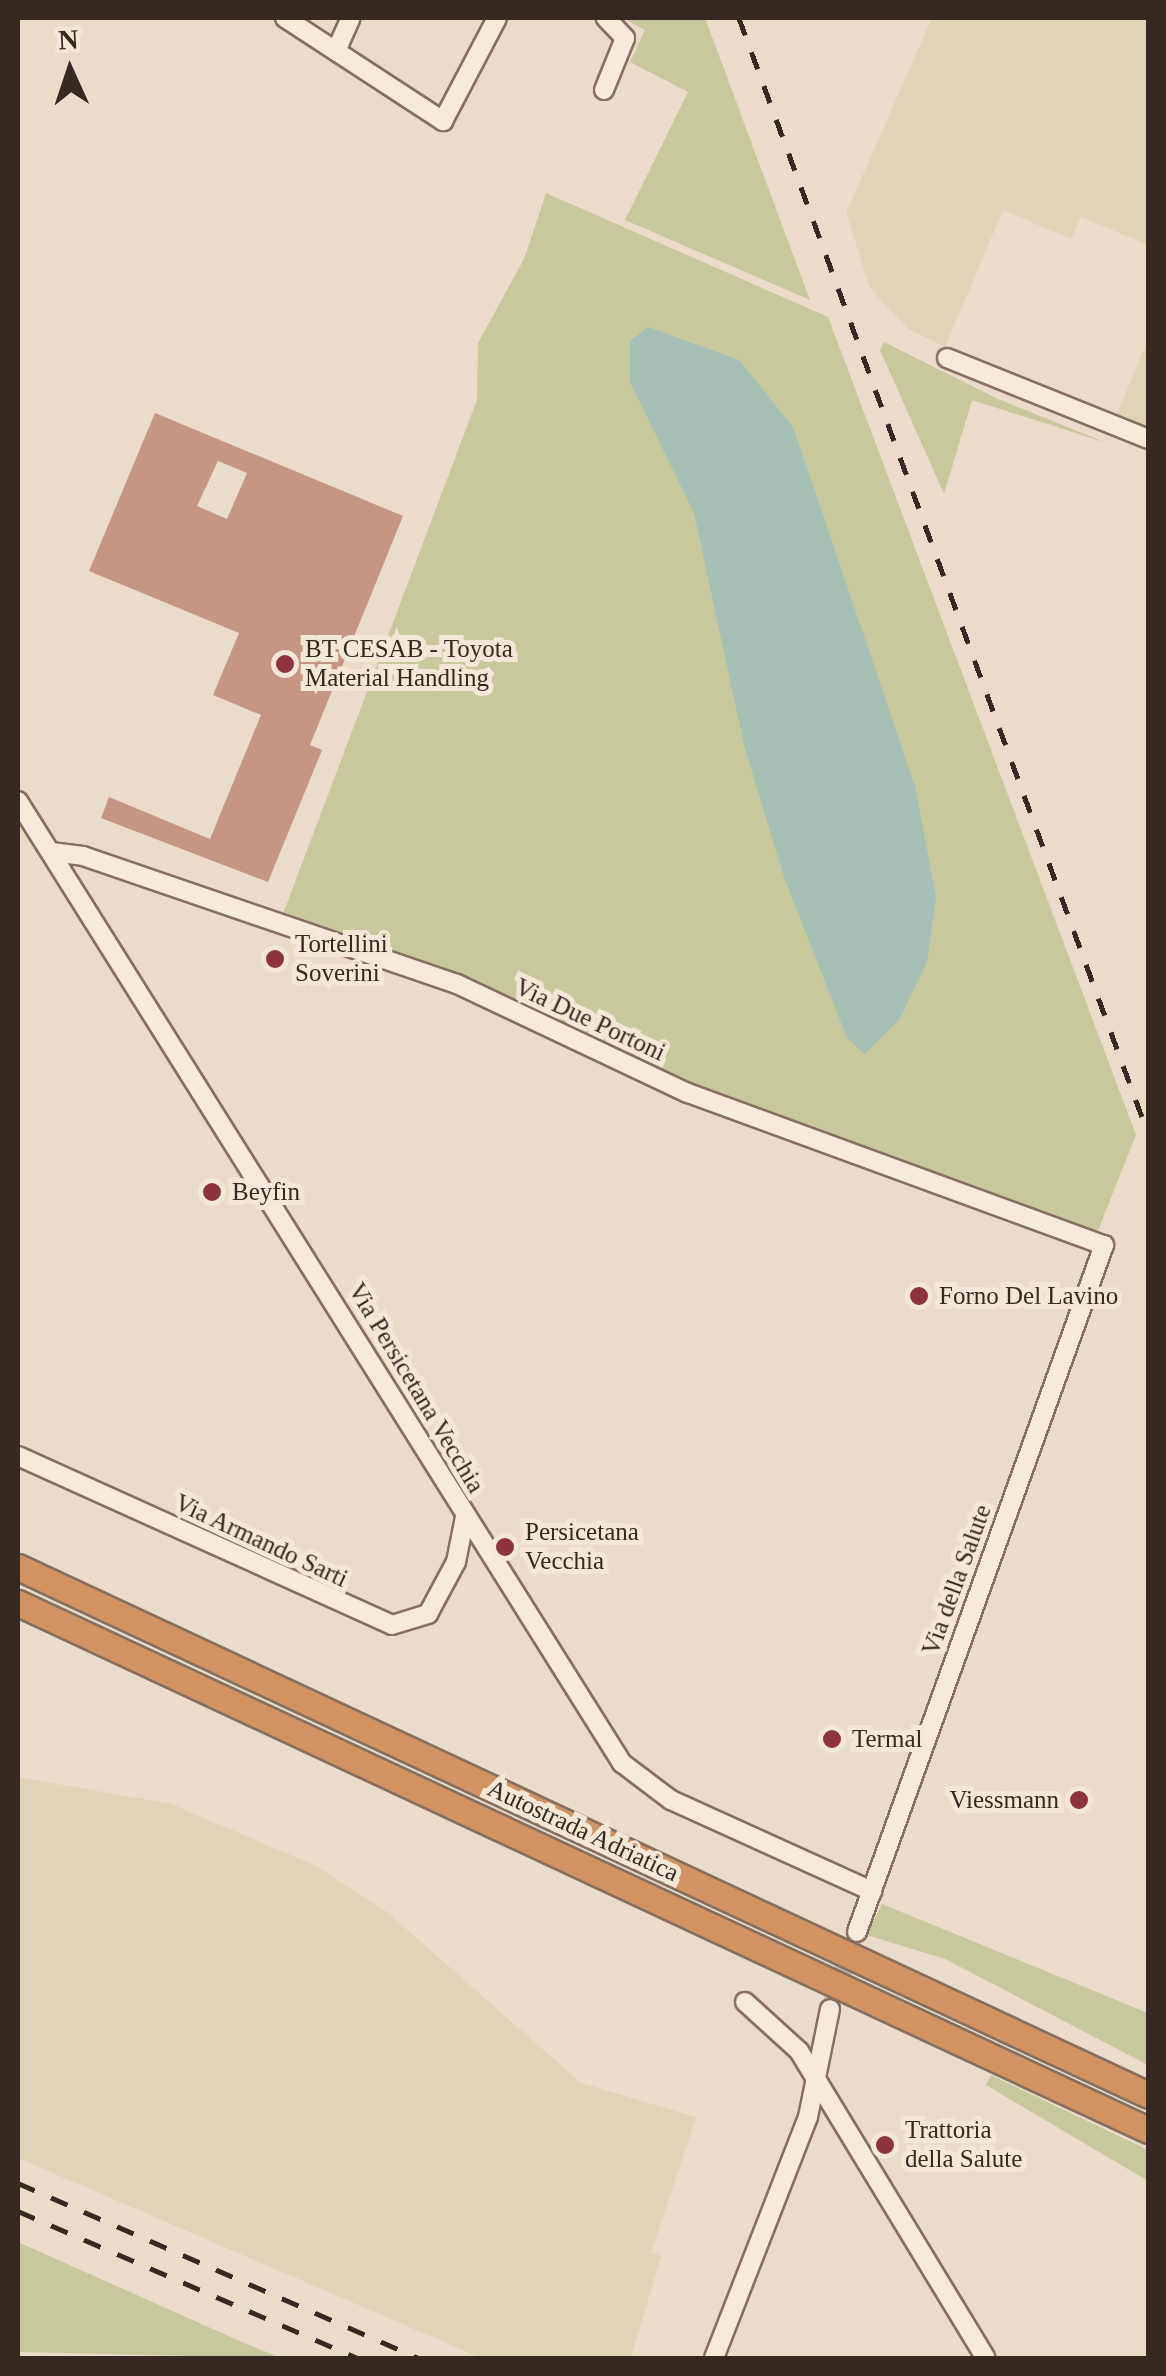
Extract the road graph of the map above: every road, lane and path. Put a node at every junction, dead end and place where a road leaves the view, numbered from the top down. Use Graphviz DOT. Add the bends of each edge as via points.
graph roads {
  1 [pos="285,18"];
  2 [pos="351,18"];
  3 [pos="496,18"];
  4 [pos="606,18"];
  5 [pos="336,51"];
  6 [pos="604,90"];
  7 [pos="948,358"];
  8 [pos="1148,439"];
  9 [pos="18,801"];
  10 [pos="51,852"];
  11 [pos="1104,1245"];
  12 [pos="18,1456"];
  13 [pos="465,1516"];
  14 [pos="483,1547"];
  15 [pos="457,1558"];
  16 [pos="18,1567"];
  17 [pos="18,1603"];
  18 [pos="872,1890"];
  19 [pos="857,1932"];
  20 [pos="744,2002"];
  21 [pos="830,2009"];
  22 [pos="817,2078"];
  23 [pos="1148,2095"];
  24 [pos="1148,2130"];
  25 [pos="714,2358"];
  26 [pos="986,2358"];
  1 -- 5 [label="street"];
  2 -- 5 [label="street"];
  3 -- 5 [label="street" via="443,121"];
  4 -- 6 [label="street" via="625,38"];
  7 -- 8 [label="street"];
  9 -- 10 [label="street, Via Persicetana Vecchia"];
  10 -- 11 [label="street, Via Due Portoni" via="83,856 457,984 688,1093"];
  10 -- 13 [label="street, Via Persicetana Vecchia"];
  11 -- 18 [label="street, Via della Salute"];
  12 -- 15 [label="street, Via Armando Sarti" via="392,1625 428,1614"];
  13 -- 14 [label="street, Via Persicetana Vecchia"];
  13 -- 15 [label="street, Via Armando Sarti"];
  14 -- 15 [label="street"];
  14 -- 18 [label="street, Via Persicetana Vecchia" via="608,1746 638,1778"];
  16 -- 23 [label="highway, Autostrada Adriatica"];
  17 -- 24 [label="highway, Autostrada Adriatica"];
  18 -- 19 [label="street, Via della Salute"];
  20 -- 22 [label="street"];
  21 -- 22 [label="street"];
  22 -- 25 [label="street"];
  22 -- 26 [label="street"];
}
